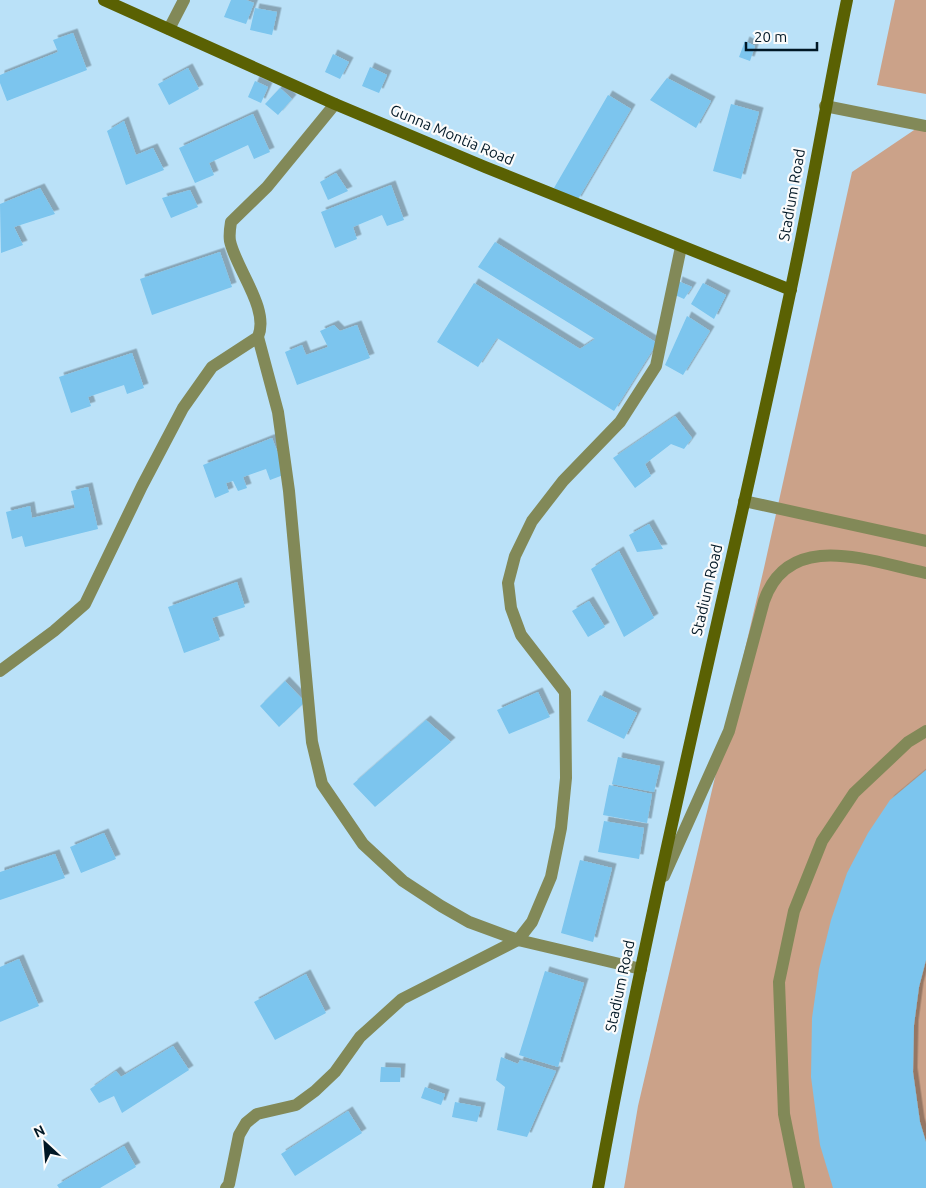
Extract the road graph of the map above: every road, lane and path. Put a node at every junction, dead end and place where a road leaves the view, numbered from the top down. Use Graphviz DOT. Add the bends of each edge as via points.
graph roads {
  1 [pos="104,0"];
  2 [pos="184,0"];
  3 [pos="847,0"];
  4 [pos="169,29"];
  5 [pos="335,104"];
  6 [pos="825,106"];
  7 [pos="926,126"];
  8 [pos="681,247"];
  9 [pos="791,290"];
  10 [pos="258,337"];
  11 [pos="744,501"];
  12 [pos="926,541"];
  13 [pos="926,573"];
  14 [pos="0,671"];
  15 [pos="926,731"];
  16 [pos="659,887"];
  17 [pos="518,940"];
  18 [pos="641,969"];
  19 [pos="226,1188"];
  20 [pos="598,1188"];
  21 [pos="798,1188"];
  1 -- 4 [label="main road, Gunna Montia Road"];
  2 -- 4 [label="street"];
  3 -- 6 [label="main road, Stadium Road"];
  4 -- 5 [label="main road, Gunna Montia Road"];
  5 -- 8 [label="main road, Gunna Montia Road"];
  5 -- 10 [label="street" via="267,187 231,222 230,240 257,305 261,330"];
  6 -- 7 [label="street"];
  6 -- 9 [label="main road, Stadium Road"];
  8 -- 9 [label="main road, Gunna Montia Road"];
  8 -- 17 [label="street" via="656,366 620,422 563,481 532,521 515,556 508,583 511,608 520,635 565,692 567,737 561,828 551,877 532,922"];
  9 -- 11 [label="main road, Stadium Road"];
  10 -- 14 [label="street" via="212,367 183,408 85,604"];
  10 -- 17 [label="street" via="278,412 289,491 312,742 322,784 363,844 403,881 469,922"];
  11 -- 12 [label="street"];
  11 -- 16 [label="main road, Stadium Road"];
  13 -- 16 [label="street" via="820,554 806,557 782,570 770,585 764,601 729,731"];
  15 -- 21 [label="street" via="908,742 854,793 822,842 794,911 779,990 784,1114"];
  16 -- 18 [label="main road, Stadium Road"];
  17 -- 18 [label="street"];
  17 -- 19 [label="street" via="402,999 360,1037 335,1072 315,1091 296,1105 258,1114 246,1123 239,1135"];
  18 -- 20 [label="main road, Stadium Road" via="622,1052"];
}
